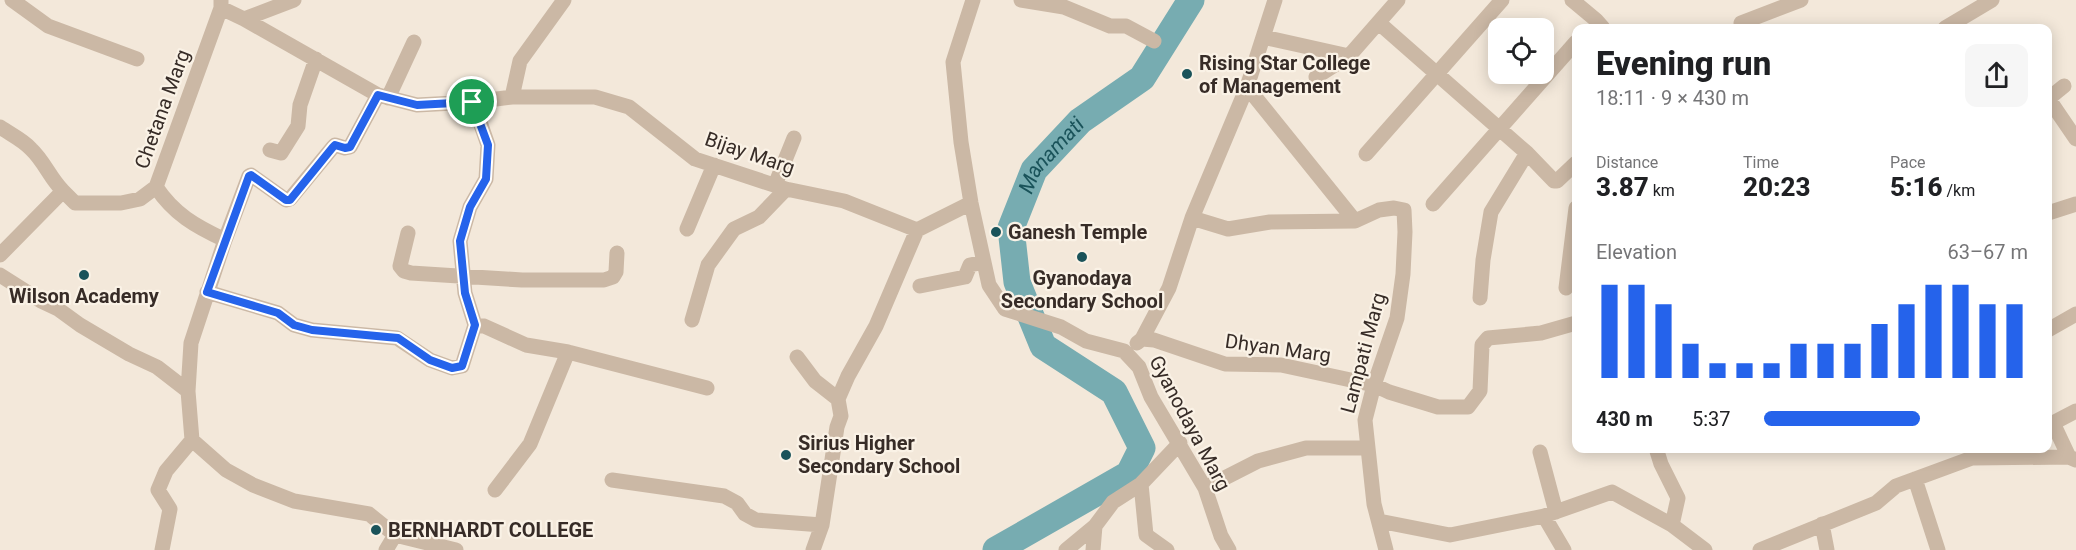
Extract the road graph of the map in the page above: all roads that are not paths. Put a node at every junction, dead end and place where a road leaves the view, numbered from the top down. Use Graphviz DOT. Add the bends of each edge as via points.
graph roads {
  1 [pos="12,0"];
  2 [pos="294,0"];
  3 [pos="564,0"];
  4 [pos="973,0"];
  5 [pos="1021,0"];
  6 [pos="1275,0"];
  7 [pos="1398,0"];
  8 [pos="1502,0"];
  9 [pos="1802,0"];
  10 [pos="1992,0"];
  11 [pos="1579,2"];
  12 [pos="221,4"];
  13 [pos="244,19"];
  14 [pos="1379,23"];
  15 [pos="1595,24"];
  16 [pos="1741,24"];
  17 [pos="1952,24"];
  18 [pos="1263,37"];
  19 [pos="414,42"];
  20 [pos="1154,42"];
  21 [pos="1572,47"];
  22 [pos="1349,56"];
  23 [pos="137,59"];
  24 [pos="316,59"];
  25 [pos="1438,74"];
  26 [pos="1316,77"];
  27 [pos="2064,86"];
  28 [pos="1247,87"];
  29 [pos="383,96"];
  30 [pos="2052,96"];
  31 [pos="512,97"];
  32 [pos="472,102"];
  33 [pos="2052,105"];
  34 [pos="0,127"];
  35 [pos="1500,130"];
  36 [pos="794,138"];
  37 [pos="2076,139"];
  38 [pos="270,150"];
  39 [pos="1527,153"];
  40 [pos="1366,154"];
  41 [pos="714,165"];
  42 [pos="1572,167"];
  43 [pos="156,187"];
  44 [pos="781,187"];
  45 [pos="63,191"];
  46 [pos="971,203"];
  47 [pos="1433,204"];
  48 [pos="2076,204"];
  49 [pos="2052,212"];
  50 [pos="1192,218"];
  51 [pos="1355,221"];
  52 [pos="687,229"];
  53 [pos="917,230"];
  54 [pos="408,233"];
  55 [pos="225,240"];
  56 [pos="1572,240"];
  57 [pos="617,253"];
  58 [pos="0,255"];
  59 [pos="984,262"];
  60 [pos="0,275"];
  61 [pos="463,276"];
  62 [pos="920,286"];
  63 [pos="1566,288"];
  64 [pos="207,292"];
  65 [pos="1480,298"];
  66 [pos="692,320"];
  67 [pos="2074,320"];
  68 [pos="1572,324"];
  69 [pos="475,325"];
  70 [pos="2052,328"];
  71 [pos="1142,339"];
  72 [pos="1124,351"];
  73 [pos="568,352"];
  74 [pos="796,357"];
  75 [pos="1374,385"];
  76 [pos="707,388"];
  77 [pos="188,391"];
  78 [pos="838,399"];
  79 [pos="2076,411"];
  80 [pos="192,440"];
  81 [pos="1180,442"];
  82 [pos="1366,448"];
  83 [pos="1540,452"];
  84 [pos="1657,453"];
  85 [pos="1971,453"];
  86 [pos="2073,458"];
  87 [pos="1915,478"];
  88 [pos="612,480"];
  89 [pos="1141,484"];
  90 [pos="1205,488"];
  91 [pos="495,489"];
  92 [pos="1550,514"];
  93 [pos="1379,521"];
  94 [pos="1822,524"];
  95 [pos="822,525"];
  96 [pos="1672,525"];
  97 [pos="1095,526"];
  98 [pos="394,535"];
  99 [pos="1764,549"];
  100 [pos="162,550"];
  101 [pos="387,550"];
  102 [pos="456,550"];
  103 [pos="813,550"];
  104 [pos="1066,550"];
  105 [pos="1093,550"];
  106 [pos="1167,550"];
  107 [pos="1229,550"];
  108 [pos="1386,550"];
  109 [pos="1564,550"];
  110 [pos="1705,550"];
  111 [pos="1827,550"];
  112 [pos="1938,550"];
  1 -- 23 [label="street" via="48,26"];
  2 -- 13 [label="street"];
  3 -- 31 [label="street" via="520,61"];
  4 -- 46 [label="street, Gyanodaya Marg" via="953,62"];
  5 -- 20 [label="street" via="1064,8 1110,26 1126,26"];
  6 -- 18 [label="street"];
  7 -- 14 [label="street"];
  8 -- 25 [label="street"];
  9 -- 16 [label="street"];
  10 -- 17 [label="street"];
  11 -- 15 [label="street"];
  12 -- 13 [label="street, Bijay Marg"];
  12 -- 43 [label="street, Chetana Marg"];
  13 -- 24 [label="street, Bijay Marg"];
  14 -- 22 [label="street"];
  14 -- 25 [label="street"];
  18 -- 22 [label="street"];
  18 -- 28 [label="street"];
  19 -- 29 [label="street"];
  21 -- 35 [label="street"];
  22 -- 26 [label="street"];
  24 -- 29 [label="street, Bijay Marg"];
  24 -- 38 [label="street" via="300,105 298,126 281,153"];
  25 -- 35 [label="street"];
  25 -- 40 [label="street"];
  27 -- 30 [label="street"];
  28 -- 50 [label="street"];
  28 -- 51 [label="street"];
  29 -- 32 [label="street, Bijay Marg" via="417,105"];
  29 -- 55 [label="street" via="350,147 333,147 290,200 249,176"];
  31 -- 32 [label="street, Bijay Marg"];
  31 -- 41 [label="street, Bijay Marg" via="595,97 629,107 695,159"];
  32 -- 61 [label="street" via="488,145 486,179 470,207 460,241"];
  33 -- 37 [label="street"];
  34 -- 45 [label="street" via="31,148"];
  35 -- 39 [label="street"];
  35 -- 47 [label="street"];
  36 -- 44 [label="street"];
  39 -- 42 [label="street" via="1554,181"];
  39 -- 65 [label="street" via="1491,212"];
  41 -- 44 [label="street, Bijay Marg"];
  41 -- 52 [label="street"];
  43 -- 45 [label="street, Chetana Marg" via="140,199 121,203 75,203"];
  43 -- 55 [label="street" via="167,203 195,226"];
  44 -- 53 [label="street, Bijay Marg" via="844,201"];
  44 -- 66 [label="street" via="759,217 734,229 708,265"];
  45 -- 58 [label="street"];
  46 -- 53 [label="street"];
  46 -- 59 [label="street, Gyanodaya Marg"];
  48 -- 49 [label="street"];
  50 -- 51 [label="street" via="1228,229 1270,222"];
  50 -- 71 [label="street" via="1169,288"];
  51 -- 75 [label="street, Lampati Marg" via="1379,210 1404,210 1403,274 1397,318"];
  53 -- 78 [label="street" via="876,326"];
  54 -- 61 [label="street" via="400,266 404,271"];
  55 -- 64 [label="street"];
  56 -- 63 [label="street"];
  57 -- 61 [label="street" via="615,273 604,280"];
  59 -- 62 [label="street" via="970,265 965,277"];
  59 -- 72 [label="street, Gyanodaya Marg" via="989,285 1005,309 1061,327 1086,341"];
  60 -- 77 [label="street" via="157,367"];
  61 -- 69 [label="street"];
  64 -- 69 [label="street" via="278,313 294,325 312,330 398,338 430,360 452,368 462,366"];
  64 -- 77 [label="street" via="191,343"];
  67 -- 70 [label="street"];
  68 -- 75 [label="street, Dhyan Marg" via="1541,333 1488,338 1482,345 1480,391 1468,406 1438,407"];
  69 -- 73 [label="street" via="526,345"];
  71 -- 72 [label="street, Gyanodaya Marg"];
  71 -- 75 [label="street, Dhyan Marg" via="1225,364 1281,365"];
  72 -- 81 [label="street, Gyanodaya Marg" via="1139,367 1151,397"];
  73 -- 76 [label="street"];
  73 -- 91 [label="street" via="530,444"];
  74 -- 78 [label="street" via="815,381"];
  75 -- 82 [label="street, Lampati Marg" via="1365,420"];
  77 -- 80 [label="street"];
  78 -- 95 [label="street" via="841,416"];
  79 -- 86 [label="street" via="2053,423"];
  80 -- 98 [label="street" via="226,470 253,485 294,501 369,514"];
  80 -- 100 [label="street" via="166,471 158,490 170,509"];
  81 -- 89 [label="street"];
  81 -- 90 [label="street, Gyanodaya Marg"];
  82 -- 90 [label="street" via="1305,448 1258,461"];
  82 -- 93 [label="street, Lampati Marg"];
  83 -- 92 [label="street"];
  84 -- 96 [label="street" via="1678,499"];
  85 -- 86 [label="street"];
  85 -- 87 [label="street"];
  87 -- 94 [label="street" via="1896,486 1876,503"];
  87 -- 112 [label="street"];
  88 -- 95 [label="street" via="724,496 756,520"];
  89 -- 97 [label="street" via="1113,502"];
  89 -- 106 [label="street" via="1146,535"];
  90 -- 107 [label="street, Gyanodaya Marg"];
  92 -- 93 [label="street" via="1450,534"];
  92 -- 96 [label="street" via="1612,492"];
  92 -- 109 [label="street"];
  93 -- 108 [label="street, Lampati Marg"];
  94 -- 99 [label="street"];
  94 -- 111 [label="street"];
  95 -- 103 [label="street"];
  96 -- 110 [label="street"];
  97 -- 104 [label="street"];
  97 -- 105 [label="street"];
  98 -- 101 [label="street"];
  98 -- 102 [label="street"];
}
